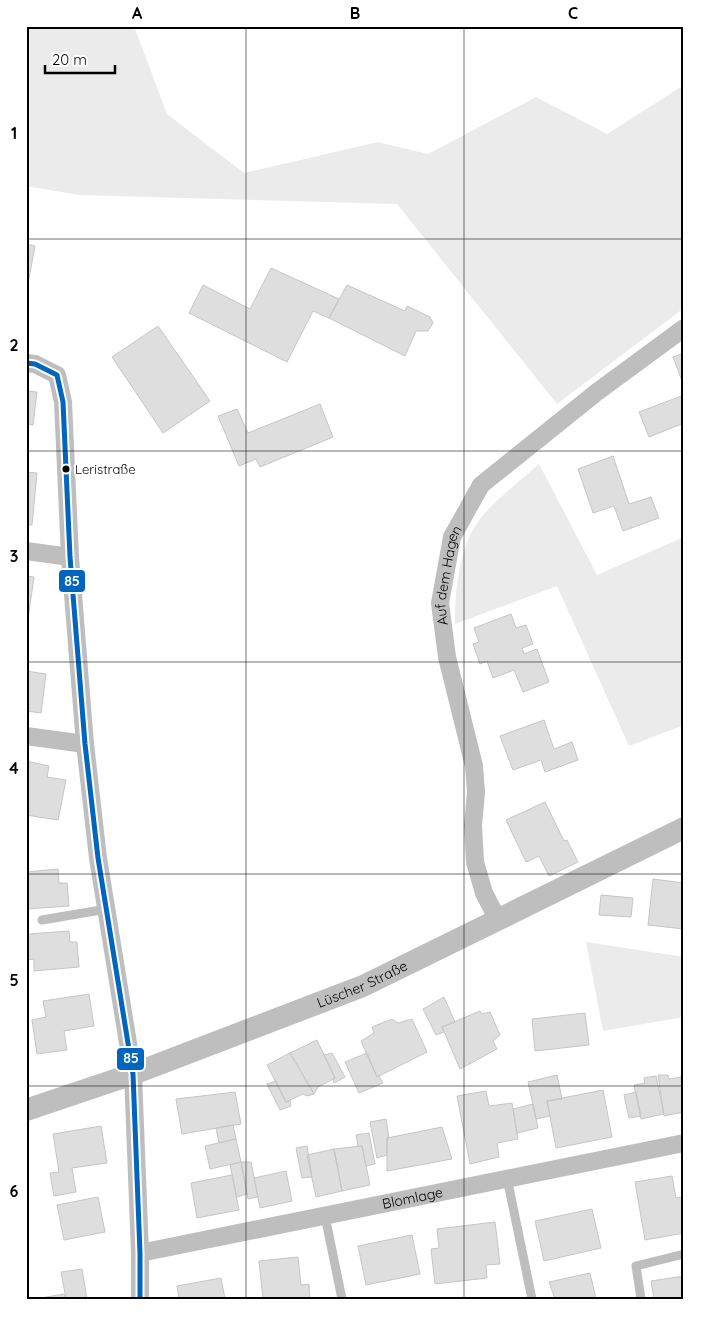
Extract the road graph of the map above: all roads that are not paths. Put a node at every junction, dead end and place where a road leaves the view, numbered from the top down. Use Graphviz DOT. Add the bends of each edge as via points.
graph roads {
  1 [pos="684,328"];
  2 [pos="26,363"];
  3 [pos="26,551"];
  4 [pos="70,557"];
  5 [pos="26,736"];
  6 [pos="85,744"];
  7 [pos="684,828"];
  8 [pos="107,909"];
  9 [pos="42,920"];
  10 [pos="498,920"];
  11 [pos="133,1074"];
  12 [pos="26,1110"];
  13 [pos="684,1142"];
  14 [pos="507,1178"];
  15 [pos="325,1216"];
  16 [pos="140,1253"];
  17 [pos="684,1254"];
  18 [pos="140,1299"];
  19 [pos="342,1299"];
  20 [pos="532,1299"];
  21 [pos="641,1299"];
  1 -- 10 [label="street, Auf dem Hagen" via="481,485 452,537 440,603 447,657 474,766 476,862 484,893"];
  2 -- 4 [label="street" via="57,375 63,402"];
  3 -- 4 [label="street"];
  4 -- 6 [label="street"];
  5 -- 6 [label="street"];
  6 -- 8 [label="street"];
  7 -- 10 [label="street, Lüscher Straße"];
  8 -- 9 [label="lane"];
  8 -- 11 [label="street"];
  10 -- 11 [label="street, Lüscher Straße" via="363,986"];
  11 -- 12 [label="street, Lüscher Straße"];
  11 -- 16 [label="street"];
  13 -- 14 [label="street, Blomlage"];
  14 -- 15 [label="street, Blomlage"];
  14 -- 20 [label="lane"];
  15 -- 16 [label="street, Blomlage"];
  15 -- 19 [label="lane"];
  16 -- 18 [label="street"];
  17 -- 21 [label="lane" via="636,1266"];
}
